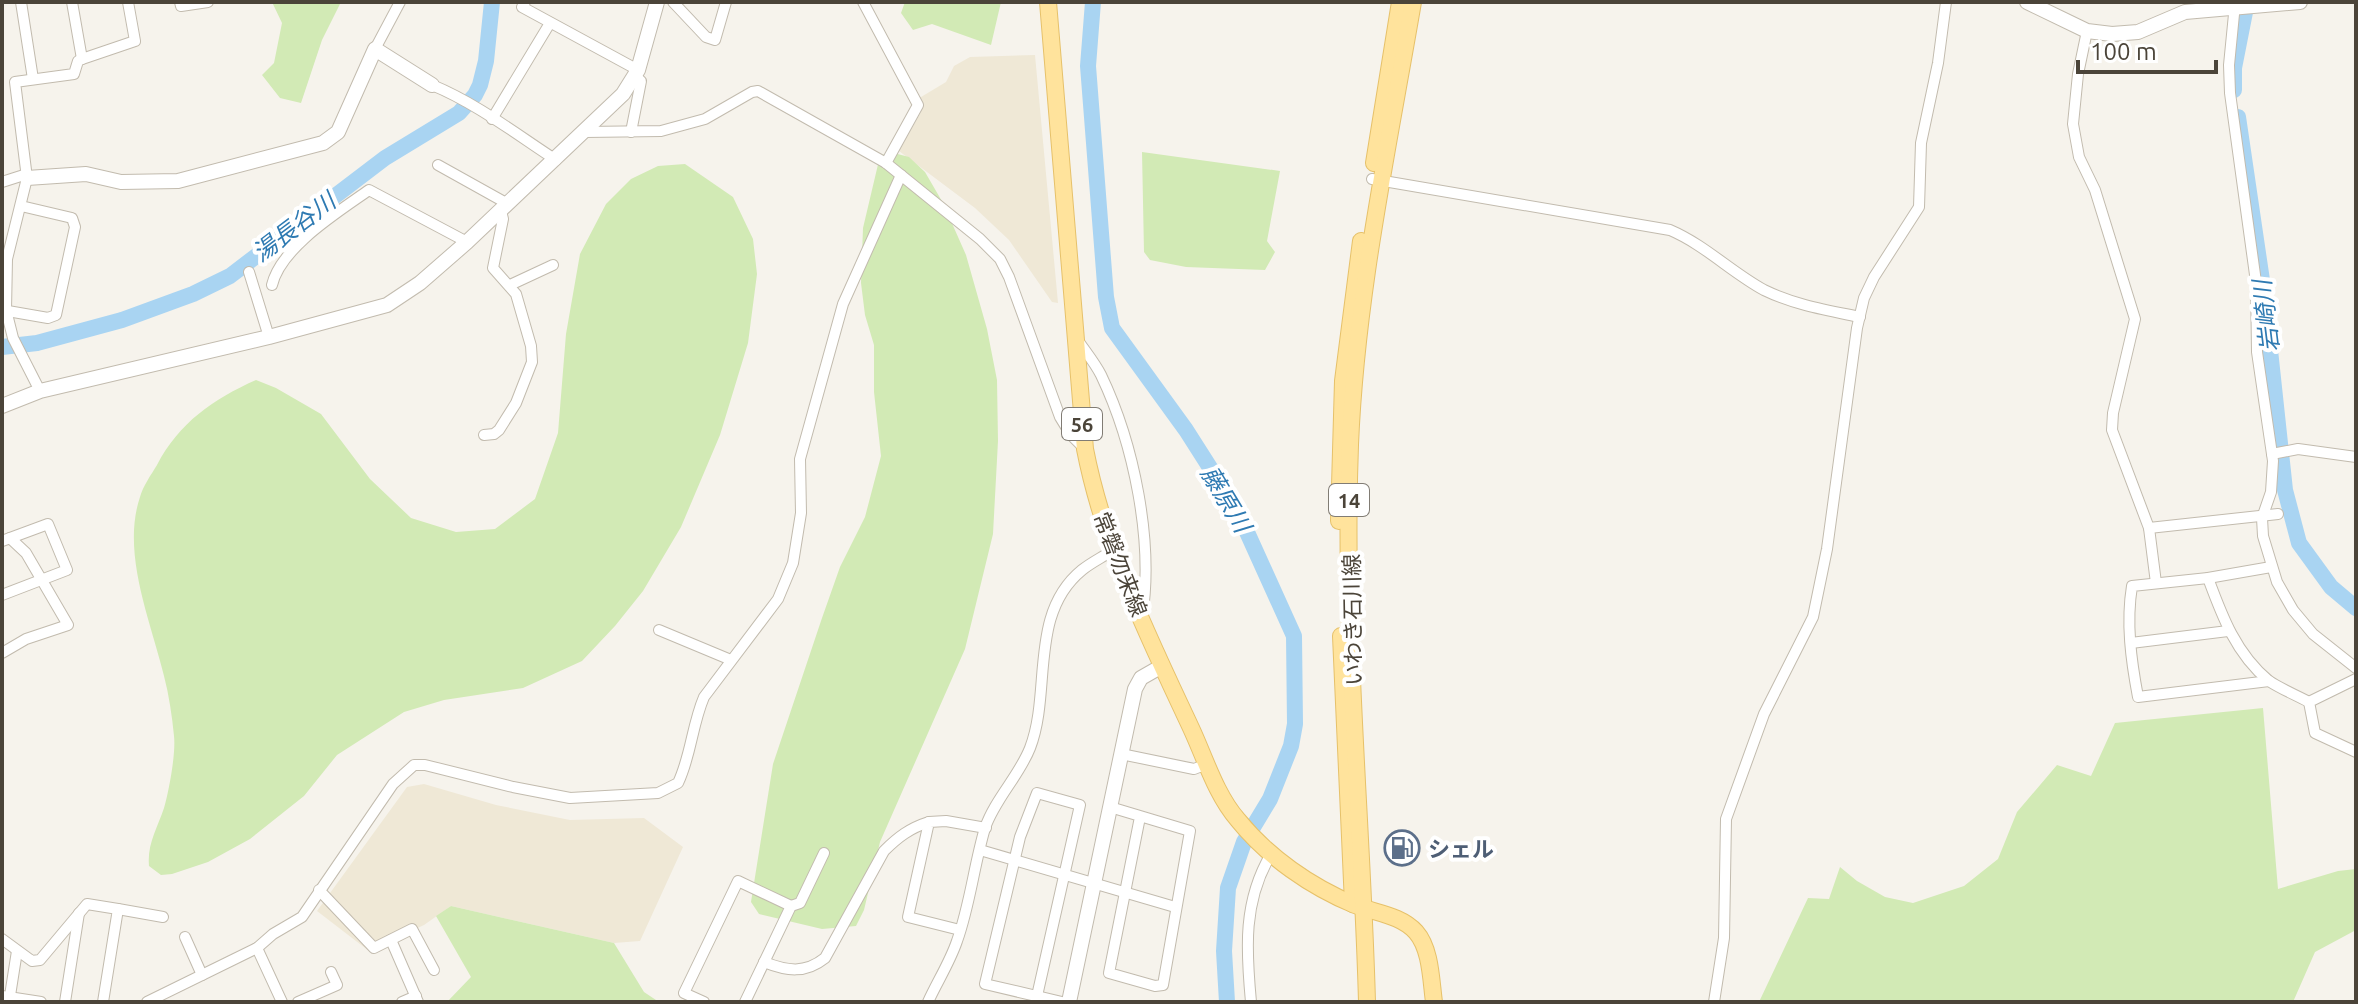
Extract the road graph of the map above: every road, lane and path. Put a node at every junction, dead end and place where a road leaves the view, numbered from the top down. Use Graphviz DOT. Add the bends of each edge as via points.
graph roads {
  1 [pos="21,2"];
  2 [pos="72,2"];
  3 [pos="128,2"];
  4 [pos="180,2"];
  5 [pos="208,2"];
  6 [pos="400,2"];
  7 [pos="525,2"];
  8 [pos="657,2"];
  9 [pos="673,2"];
  10 [pos="726,2"];
  11 [pos="863,2"];
  12 [pos="1048,2"];
  13 [pos="1400,2"];
  14 [pos="1413,2"];
  15 [pos="1946,2"];
  16 [pos="2027,2"];
  17 [pos="2300,2"];
  18 [pos="2236,7"];
  19 [pos="550,23"];
  20 [pos="2087,31"];
  21 [pos="375,49"];
  22 [pos="82,59"];
  23 [pos="636,73"];
  24 [pos="33,79"];
  25 [pos="432,85"];
  26 [pos="492,119"];
  27 [pos="585,132"];
  28 [pos="631,132"];
  29 [pos="556,160"];
  30 [pos="886,163"];
  31 [pos="438,165"];
  32 [pos="901,175"];
  33 [pos="27,176"];
  34 [pos="1377,180"];
  35 [pos="2,182"];
  36 [pos="21,206"];
  37 [pos="505,208"];
  38 [pos="467,242"];
  39 [pos="553,265"];
  40 [pos="249,272"];
  41 [pos="272,285"];
  42 [pos="510,285"];
  43 [pos="4,310"];
  44 [pos="1860,317"];
  45 [pos="1074,334"];
  46 [pos="269,337"];
  47 [pos="40,391"];
  48 [pos="2,406"];
  49 [pos="484,435"];
  50 [pos="1085,449"];
  51 [pos="2272,454"];
  52 [pos="2356,457"];
  53 [pos="2278,514"];
  54 [pos="2262,518"];
  55 [pos="2149,528"];
  56 [pos="6,540"];
  57 [pos="1113,550"];
  58 [pos="2271,567"];
  59 [pos="2208,578"];
  60 [pos="42,580"];
  61 [pos="2156,583"];
  62 [pos="2,595"];
  63 [pos="1142,619"];
  64 [pos="659,630"];
  65 [pos="2228,631"];
  66 [pos="2131,643"];
  67 [pos="2,653"];
  68 [pos="731,660"];
  69 [pos="1162,666"];
  70 [pos="2356,668"];
  71 [pos="2356,679"];
  72 [pos="2269,681"];
  73 [pos="2309,702"];
  74 [pos="2356,752"];
  75 [pos="1121,754"];
  76 [pos="1207,764"];
  77 [pos="1110,807"];
  78 [pos="1140,817"];
  79 [pos="929,822"];
  80 [pos="986,828"];
  81 [pos="980,850"];
  82 [pos="1269,852"];
  83 [pos="824,853"];
  84 [pos="1014,861"];
  85 [pos="1063,875"];
  86 [pos="1094,885"];
  87 [pos="319,890"];
  88 [pos="1125,893"];
  89 [pos="791,906"];
  90 [pos="1358,906"];
  91 [pos="1175,907"];
  92 [pos="118,909"];
  93 [pos="80,913"];
  94 [pos="163,917"];
  95 [pos="960,930"];
  96 [pos="185,937"];
  97 [pos="2,939"];
  98 [pos="391,940"];
  99 [pos="257,948"];
  100 [pos="17,951"];
  101 [pos="764,962"];
  102 [pos="434,970"];
  103 [pos="331,972"];
  104 [pos="202,975"];
  105 [pos="1037,996"];
  106 [pos="7,998"];
  107 [pos="417,999"];
  108 [pos="41,1002"];
  109 [pos="65,1002"];
  110 [pos="103,1002"];
  111 [pos="147,1002"];
  112 [pos="282,1002"];
  113 [pos="298,1002"];
  114 [pos="402,1002"];
  115 [pos="704,1002"];
  116 [pos="745,1002"];
  117 [pos="928,1002"];
  118 [pos="1062,1002"];
  119 [pos="1069,1002"];
  120 [pos="1251,1002"];
  121 [pos="1356,1002"];
  122 [pos="1367,1002"];
  123 [pos="1434,1002"];
  124 [pos="1714,1002"];
  1 -- 24 [label="street"];
  2 -- 22 [label="street"];
  3 -- 22 [label="street" via="135,41"];
  4 -- 5 [label="street"];
  6 -- 21 [label="street"];
  7 -- 19 [label="street" via="522,7"];
  8 -- 23 [label="street"];
  9 -- 10 [label="street" via="715,40"];
  11 -- 30 [label="street" via="918,105"];
  12 -- 45 [label="main road, 常磐勿来線 / 56"];
  13 -- 34 [label="main road, いわき石川線 / 14"];
  14 -- 34 [label="main road, いわき石川線 / 14"];
  15 -- 44 [label="street" via="1921,143 1919,207 1874,277"];
  16 -- 20 [label="street"];
  17 -- 18 [label="street"];
  18 -- 20 [label="street" via="2185,12 2138,32"];
  18 -- 51 [label="street" via="2230,93"];
  19 -- 23 [label="street"];
  19 -- 26 [label="street"];
  20 -- 55 [label="street" via="2073,124 2079,157 2095,190 2135,319 2112,430"];
  21 -- 25 [label="street"];
  21 -- 33 [label="street" via="338,132 323,143 178,181"];
  22 -- 24 [label="street" via="74,74"];
  23 -- 27 [label="street"];
  23 -- 28 [label="street" via="641,81"];
  24 -- 33 [label="street" via="15,82"];
  25 -- 26 [label="street" via="462,97"];
  26 -- 29 [label="street"];
  27 -- 28 [label="street"];
  27 -- 29 [label="street"];
  28 -- 30 [label="street" via="661,131 705,119 758,91"];
  29 -- 37 [label="street"];
  30 -- 32 [label="street"];
  31 -- 37 [label="street"];
  32 -- 50 [label="street" via="1000,259 1060,417"];
  32 -- 68 [label="street" via="843,304 800,459 801,513 787,583"];
  33 -- 35 [label="street"];
  33 -- 36 [label="street"];
  34 -- 44 [label="street" via="1670,230 1794,304"];
  34 -- 90 [label="main road, いわき石川線 / 14" via="1357,352 1349,487"];
  36 -- 43 [label="street" via="7,259"];
  36 -- 43 [label="street" via="72,218 75,227 56,315"];
  37 -- 38 [label="street"];
  37 -- 42 [label="street" via="493,268"];
  38 -- 41 [label="street" via="369,190 286,257"];
  38 -- 46 [label="street" via="387,305"];
  39 -- 42 [label="street"];
  40 -- 46 [label="street"];
  42 -- 49 [label="street" via="522,309 532,362 499,430"];
  43 -- 47 [label="street"];
  44 -- 124 [label="street" via="1813,617 1764,714 1726,819 1724,938"];
  45 -- 50 [label="main road, 常磐勿来線 / 56"];
  45 -- 63 [label="street" via="1101,374 1132,465 1143,534"];
  46 -- 47 [label="street"];
  47 -- 48 [label="street"];
  50 -- 57 [label="main road, 常磐勿来線 / 56"];
  51 -- 52 [label="street" via="2298,449"];
  51 -- 54 [label="street" via="2274,473"];
  53 -- 54 [label="street"];
  54 -- 55 [label="street"];
  54 -- 58 [label="street"];
  55 -- 61 [label="street"];
  56 -- 60 [label="street" via="26,553"];
  56 -- 60 [label="street" via="48,524 67,570"];
  57 -- 63 [label="main road, 常磐勿来線 / 56"];
  57 -- 80 [label="street" via="1082,570 1054,610 1029,750"];
  58 -- 59 [label="street"];
  58 -- 70 [label="street" via="2293,610 2313,634"];
  59 -- 61 [label="street"];
  59 -- 65 [label="street"];
  60 -- 62 [label="street"];
  60 -- 67 [label="street" via="68,625"];
  61 -- 66 [label="street" via="2132,586"];
  63 -- 69 [label="main road, 常磐勿来線 / 56"];
  64 -- 68 [label="street"];
  65 -- 66 [label="street"];
  65 -- 72 [label="street"];
  66 -- 72 [label="street" via="2138,697"];
  68 -- 87 [label="street" via="704,697 682,775 671,788 570,798 420,764 393,784"];
  69 -- 75 [label="street" via="1137,683"];
  69 -- 76 [label="main road, 常磐勿来線 / 56"];
  71 -- 73 [label="street"];
  72 -- 73 [label="street"];
  73 -- 74 [label="street" via="2315,733"];
  75 -- 76 [label="street" via="1194,769"];
  75 -- 77 [label="street"];
  76 -- 82 [label="main road, 常磐勿来線 / 56" via="1235,817"];
  77 -- 78 [label="street"];
  77 -- 86 [label="street"];
  78 -- 88 [label="street"];
  78 -- 91 [label="street" via="1190,831"];
  79 -- 80 [label="street"];
  79 -- 95 [label="street" via="908,917"];
  79 -- 101 [label="street" via="905,832 884,851 825,958 803,971"];
  80 -- 81 [label="street"];
  81 -- 84 [label="street"];
  81 -- 95 [label="street"];
  82 -- 90 [label="main road, 常磐勿来線 / 56"];
  82 -- 120 [label="street" via="1249,916"];
  83 -- 89 [label="street" via="800,903"];
  84 -- 85 [label="street"];
  84 -- 85 [label="street" via="1037,793 1080,805"];
  84 -- 105 [label="street" via="985,984"];
  85 -- 86 [label="street"];
  85 -- 105 [label="street"];
  86 -- 88 [label="street"];
  86 -- 119 [label="street"];
  87 -- 98 [label="street" via="374,948"];
  87 -- 99 [label="street" via="302,917"];
  88 -- 91 [label="street"];
  88 -- 91 [label="street" via="1109,973 1163,985"];
  89 -- 101 [label="street"];
  89 -- 115 [label="street" via="738,881 684,993"];
  90 -- 121 [label="main road, いわき石川線 / 14"];
  90 -- 122 [label="main road, いわき石川線 / 14"];
  90 -- 123 [label="main road, 常磐勿来線 / 56" via="1400,920 1418,934"];
  92 -- 93 [label="street" via="87,904"];
  92 -- 94 [label="street"];
  92 -- 110 [label="street"];
  93 -- 100 [label="street" via="40,960"];
  93 -- 109 [label="street"];
  95 -- 117 [label="street"];
  96 -- 104 [label="street"];
  97 -- 100 [label="street"];
  98 -- 102 [label="street" via="412,929"];
  98 -- 107 [label="street"];
  99 -- 104 [label="street"];
  99 -- 112 [label="street"];
  100 -- 106 [label="street"];
  101 -- 116 [label="street"];
  103 -- 113 [label="street" via="337,985"];
  104 -- 111 [label="street"];
  105 -- 118 [label="street"];
  106 -- 108 [label="street"];
  107 -- 114 [label="street"];
}
